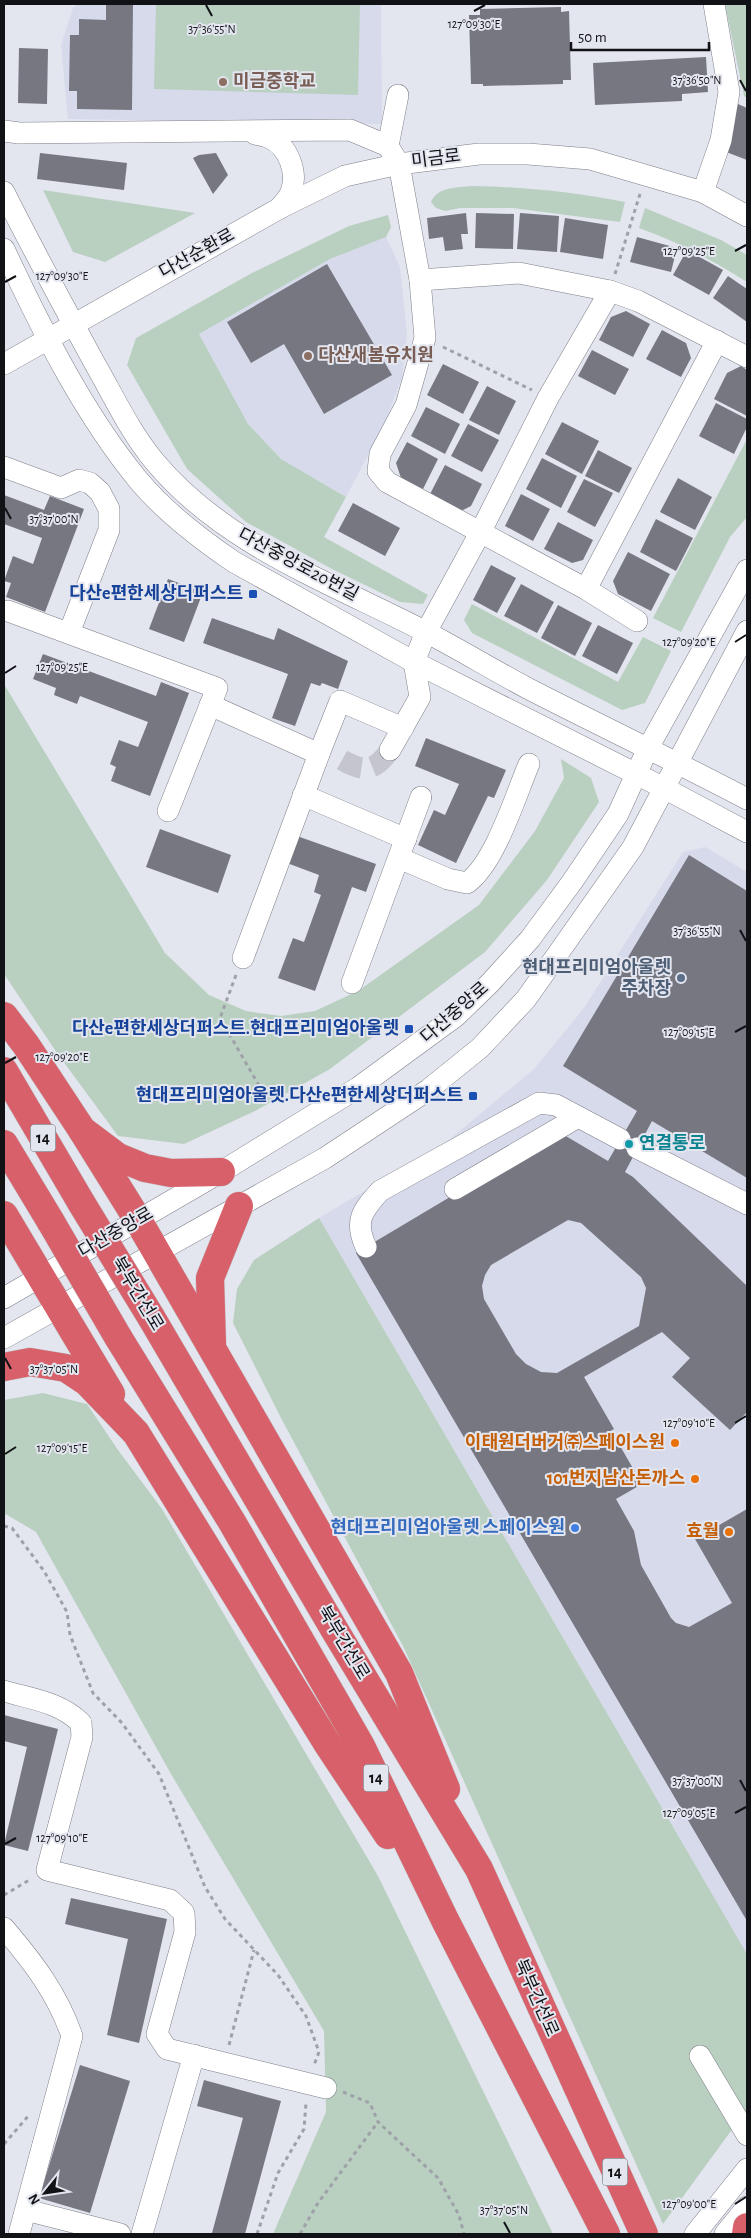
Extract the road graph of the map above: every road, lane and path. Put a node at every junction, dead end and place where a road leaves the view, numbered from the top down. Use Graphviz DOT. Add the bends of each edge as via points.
graph roads {
  1 [pos="714,4"];
  2 [pos="398,94"];
  3 [pos="240,130"];
  4 [pos="5,132"];
  5 [pos="393,155"];
  6 [pos="646,175"];
  7 [pos="4,192"];
  8 [pos="702,192"];
  9 [pos="280,208"];
  10 [pos="747,216"];
  11 [pos="4,249"];
  12 [pos="420,280"];
  13 [pos="610,291"];
  14 [pos="73,324"];
  15 [pos="425,338"];
  16 [pos="48,339"];
  17 [pos="717,341"];
  18 [pos="747,357"];
  19 [pos="4,364"];
  20 [pos="548,398"];
  21 [pos="4,467"];
  22 [pos="480,533"];
  23 [pos="747,570"];
  24 [pos="586,589"];
  25 [pos="8,611"];
  26 [pos="637,621"];
  27 [pos="747,631"];
  28 [pos="426,632"];
  29 [pos="69,633"];
  30 [pos="414,662"];
  31 [pos="210,704"];
  32 [pos="403,728"];
  33 [pos="648,748"];
  34 [pos="390,750"];
  35 [pos="319,754"];
  36 [pos="529,764"];
  37 [pos="677,765"];
  38 [pos="636,774"];
  39 [pos="664,788"];
  40 [pos="303,795"];
  41 [pos="422,797"];
  42 [pos="747,799"];
  43 [pos="168,811"];
  44 [pos="747,832"];
  45 [pos="402,848"];
  46 [pos="243,958"];
  47 [pos="352,983"];
  48 [pos="4,1016"];
  49 [pos="4,1072"];
  50 [pos="265,1096"];
  51 [pos="578,1118"];
  52 [pos="82,1130"];
  53 [pos="4,1144"];
  54 [pos="221,1172"];
  55 [pos="455,1189"];
  56 [pos="747,1204"];
  57 [pos="239,1206"];
  58 [pos="4,1215"];
  59 [pos="138,1220"];
  60 [pos="366,1247"];
  61 [pos="156,1252"];
  62 [pos="40,1277"];
  63 [pos="4,1298"];
  64 [pos="58,1307"];
  65 [pos="4,1338"];
  66 [pos="212,1350"];
  67 [pos="4,1367"];
  68 [pos="136,1433"];
  69 [pos="4,1526"];
  70 [pos="4,1691"];
  71 [pos="479,1869"];
  72 [pos="47,1870"];
  73 [pos="4,1895"];
  74 [pos="445,1920"];
  75 [pos="4,1928"];
  76 [pos="254,1950"];
  77 [pos="194,2055"];
  78 [pos="700,2056"];
  79 [pos="224,2062"];
  80 [pos="316,2085"];
  81 [pos="34,2109"];
  82 [pos="378,2122"];
  83 [pos="747,2135"];
  84 [pos="4,2144"];
  85 [pos="747,2169"];
  86 [pos="747,2207"];
  87 [pos="26,2210"];
  88 [pos="747,2227"];
  89 [pos="19,2234"];
  90 [pos="120,2234"];
  91 [pos="142,2234"];
  92 [pos="258,2234"];
  93 [pos="300,2234"];
  94 [pos="464,2234"];
  95 [pos="606,2234"];
  96 [pos="644,2234"];
  97 [pos="696,2234"];
  98 [pos="725,2234"];
  99 [pos="746,2234"];
  1 -- 8 [label="street" via="729,92 721,140"];
  2 -- 5 [label="street"];
  3 -- 4 [label="street, 미금로"];
  3 -- 5 [label="street, 미금로" via="350,130"];
  3 -- 9 [label="street" via="270,138 285,149 292,164 293,179 291,192"];
  5 -- 6 [label="street, 미금로" via="528,154 590,159"];
  5 -- 9 [label="street, 다산순환로"];
  5 -- 12 [label="street"];
  6 -- 8 [label="street, 미금로"];
  6 -- 13 [label="path"];
  7 -- 14 [label="street, 다산중앙로20번길"];
  8 -- 10 [label="street, 미금로"];
  9 -- 14 [label="street, 다산순환로"];
  11 -- 16 [label="street"];
  12 -- 13 [label="street" via="519,273"];
  12 -- 15 [label="street"];
  13 -- 17 [label="street" via="638,301"];
  13 -- 20 [label="street"];
  14 -- 16 [label="street, 다산순환로"];
  14 -- 28 [label="street, 다산중앙로20번길" via="130,426 154,462 178,486 234,531 268,552"];
  15 -- 20 [label="path"];
  15 -- 22 [label="street" via="406,405 380,454 378,471 386,482"];
  16 -- 19 [label="street, 다산순환로"];
  16 -- 30 [label="street, 다산중앙로20번길" via="99,425 140,482 160,503 234,562"];
  17 -- 18 [label="street"];
  17 -- 24 [label="street"];
  20 -- 22 [label="street"];
  21 -- 29 [label="street" via="61,488 79,480 90,483 100,492 108,509 109,530"];
  22 -- 24 [label="street"];
  22 -- 28 [label="street"];
  23 -- 33 [label="street, 다산중앙로"];
  24 -- 26 [label="street"];
  25 -- 29 [label="street"];
  27 -- 37 [label="street, 다산중앙로"];
  28 -- 30 [label="street"];
  28 -- 33 [label="street, 다산중앙로20번길" via="527,688"];
  29 -- 31 [label="street" via="216,688"];
  30 -- 32 [label="street" via="420,697"];
  30 -- 38 [label="street, 다산중앙로20번길"];
  31 -- 35 [label="street"];
  31 -- 43 [label="street"];
  32 -- 34 [label="street"];
  32 -- 35 [label="street" via="340,701"];
  33 -- 37 [label="street, 다산중앙로20번길"];
  33 -- 38 [label="street, 다산중앙로"];
  35 -- 40 [label="street"];
  36 -- 45 [label="street" via="490,855 478,875 467,883 448,879"];
  37 -- 39 [label="street, 다산중앙로"];
  37 -- 42 [label="street, 다산중앙로20번길"];
  38 -- 39 [label="street, 다산중앙로20번길"];
  38 -- 54 [label="street, 다산중앙로" via="618,814 540,925 490,983 456,1016 360,1087"];
  39 -- 44 [label="street, 다산중앙로20번길"];
  39 -- 57 [label="street, 다산중앙로" via="632,847 591,908 526,999 480,1048 376,1126"];
  40 -- 45 [label="street"];
  40 -- 46 [label="street"];
  41 -- 45 [label="street"];
  45 -- 47 [label="street"];
  46 -- 50 [label="path" via="220,1018"];
  48 -- 52 [label="highway"];
  49 -- 71 [label="highway, 북부간선로 / 14, bridge"];
  51 -- 55 [label="street"];
  51 -- 56 [label="street"];
  51 -- 60 [label="street" via="556,1105 539,1103 380,1191 365,1208 359,1224"];
  52 -- 54 [label="highway" via="118,1157 145,1168 171,1173"];
  52 -- 59 [label="highway"];
  53 -- 74 [label="highway, 북부간선로 / 14, bridge" via="118,1338 232,1522 361,1746"];
  54 -- 59 [label="street, 다산중앙로"];
  57 -- 61 [label="street, 다산중앙로"];
  57 -- 66 [label="highway" via="210,1278"];
  58 -- 62 [label="highway"];
  59 -- 61 [label="highway"];
  59 -- 62 [label="street, 다산중앙로"];
  61 -- 64 [label="street, 다산중앙로"];
  61 -- 66 [label="highway"];
  62 -- 63 [label="street, 다산중앙로"];
  62 -- 64 [label="highway"];
  64 -- 65 [label="street, 다산중앙로"];
  64 -- 68 [label="highway"];
  66 -- 71 [label="highway" via="399,1673"];
  67 -- 68 [label="highway" via="30,1362 66,1368 87,1382"];
  68 -- 74 [label="highway" via="327,1744"];
  69 -- 76 [label="path" via="12,1528 44,1571 67,1612 70,1635 93,1693 122,1723 158,1774 205,1888 225,1920"];
  70 -- 72 [label="street" via="58,1706 80,1723 82,1737"];
  71 -- 96 [label="highway, 북부간선로 / 14"];
  72 -- 73 [label="path"];
  72 -- 77 [label="street" via="170,1900 184,1913 185,1932 157,2034 167,2049"];
  74 -- 95 [label="highway, 북부간선로 / 14"];
  75 -- 87 [label="street" via="38,1968 64,2013 72,2036"];
  76 -- 79 [label="path"];
  76 -- 80 [label="path" via="278,1975 306,2016 319,2052"];
  77 -- 79 [label="street"];
  77 -- 91 [label="street"];
  78 -- 83 [label="street"];
  79 -- 80 [label="street"];
  80 -- 82 [label="path" via="370,2103"];
  80 -- 92 [label="path" via="304,2129 278,2173"];
  81 -- 84 [label="path"];
  82 -- 93 [label="path" via="318,2203"];
  82 -- 94 [label="path" via="438,2178 459,2215"];
  85 -- 97 [label="street"];
  86 -- 98 [label="street"];
  87 -- 89 [label="street"];
  87 -- 90 [label="street"];
  88 -- 99 [label="highway"];
}
